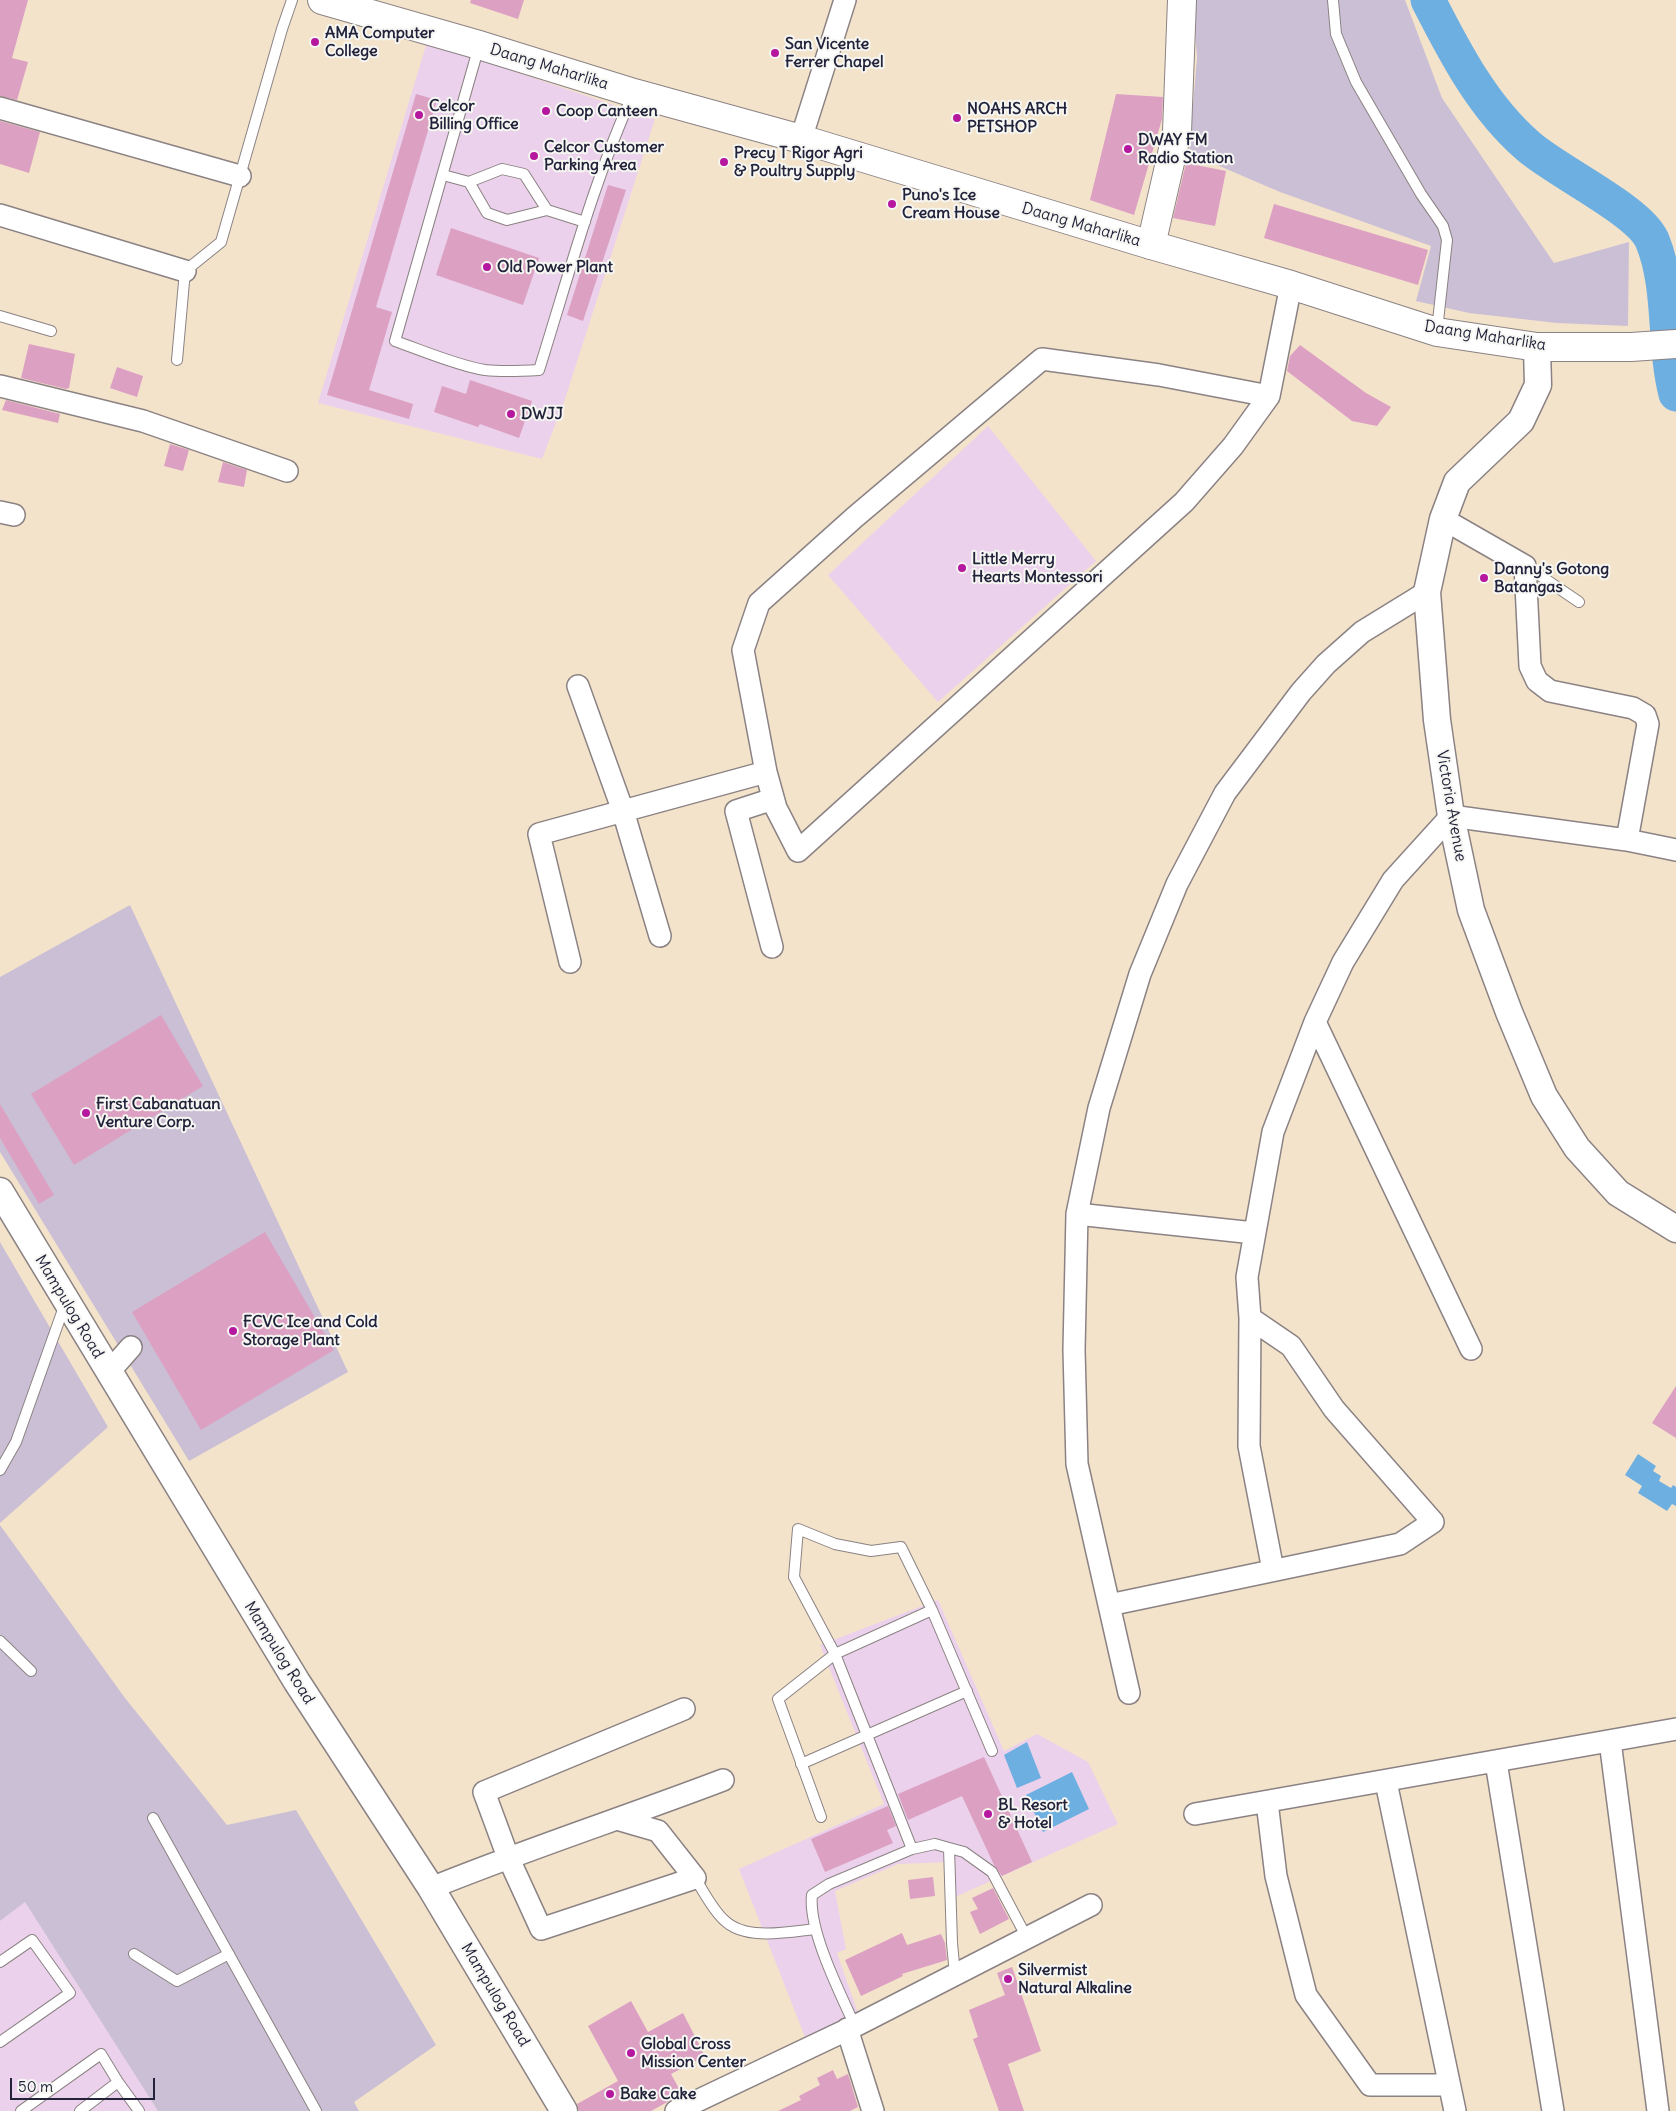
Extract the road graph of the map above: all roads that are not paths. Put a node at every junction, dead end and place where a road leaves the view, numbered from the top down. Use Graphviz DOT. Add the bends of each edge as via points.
graph roads {
  1 [pos="292,0"];
  2 [pos="322,0"];
  3 [pos="845,0"];
  4 [pos="1182,0"];
  5 [pos="1333,0"];
  6 [pos="479,45"];
  7 [pos="634,93"];
  8 [pos="0,108"];
  9 [pos="801,139"];
  10 [pos="443,175"];
  11 [pos="240,176"];
  12 [pos="469,182"];
  13 [pos="547,210"];
  14 [pos="0,215"];
  15 [pos="585,222"];
  16 [pos="1151,246"];
  17 [pos="185,271"];
  18 [pos="1291,285"];
  19 [pos="0,316"];
  20 [pos="51,331"];
  21 [pos="1437,332"];
  22 [pos="1676,344"];
  23 [pos="1537,347"];
  24 [pos="177,360"];
  25 [pos="0,386"];
  26 [pos="1269,396"];
  27 [pos="287,471"];
  28 [pos="1443,519"];
  29 [pos="1525,566"];
  30 [pos="1427,592"];
  31 [pos="1580,602"];
  32 [pos="578,686"];
  33 [pos="766,772"];
  34 [pos="773,798"];
  35 [pos="623,811"];
  36 [pos="1452,816"];
  37 [pos="1627,840"];
  38 [pos="1676,850"];
  39 [pos="660,936"];
  40 [pos="772,947"];
  41 [pos="570,962"];
  42 [pos="1315,1022"];
  43 [pos="0,1191"];
  44 [pos="1077,1214"];
  45 [pos="1676,1229"];
  46 [pos="1254,1233"];
  47 [pos="66,1303"];
  48 [pos="1250,1318"];
  49 [pos="131,1347"];
  50 [pos="1471,1349"];
  51 [pos="108,1373"];
  52 [pos="0,1470"];
  53 [pos="1273,1570"];
  54 [pos="1110,1605"];
  55 [pos="932,1610"];
  56 [pos="0,1641"];
  57 [pos="835,1654"];
  58 [pos="31,1671"];
  59 [pos="967,1691"];
  60 [pos="1129,1693"];
  61 [pos="684,1709"];
  62 [pos="1676,1729"];
  63 [pos="866,1734"];
  64 [pos="1610,1741"];
  65 [pos="992,1750"];
  66 [pos="1496,1762"];
  67 [pos="801,1764"];
  68 [pos="723,1780"];
  69 [pos="1386,1782"];
  70 [pos="1267,1802"];
  71 [pos="1195,1814"];
  72 [pos="821,1817"];
  73 [pos="154,1818"];
  74 [pos="620,1820"];
  75 [pos="949,1848"];
  76 [pos="912,1849"];
  77 [pos="508,1857"];
  78 [pos="695,1878"];
  79 [pos="431,1888"];
  80 [pos="1091,1905"];
  81 [pos="815,1930"];
  82 [pos="1028,1938"];
  83 [pos="134,1954"];
  84 [pos="229,1954"];
  85 [pos="0,1962"];
  86 [pos="955,1975"];
  87 [pos="851,2027"];
  88 [pos="0,2042"];
  89 [pos="118,2082"];
  90 [pos="1449,2085"];
  91 [pos="21,2111"];
  92 [pos="80,2111"];
  93 [pos="139,2111"];
  94 [pos="316,2111"];
  95 [pos="564,2111"];
  96 [pos="676,2111"];
  97 [pos="873,2111"];
  98 [pos="1455,2111"];
  99 [pos="1552,2111"];
  100 [pos="1658,2111"];
  1 -- 11 [label="lane"];
  2 -- 6 [label="main road, Daang Maharlika"];
  3 -- 9 [label="street"];
  4 -- 16 [label="main road" via="1177,132"];
  5 -- 21 [label="lane" via="1336,34 1356,82 1443,226 1447,240"];
  6 -- 7 [label="main road, Daang Maharlika"];
  6 -- 10 [label="lane"];
  7 -- 9 [label="main road, Daang Maharlika"];
  7 -- 15 [label="lane"];
  8 -- 11 [label="street"];
  9 -- 16 [label="main road, Daang Maharlika"];
  10 -- 12 [label="lane"];
  10 -- 15 [label="lane" via="395,341 464,364 514,372 540,370"];
  11 -- 17 [label="lane" via="221,242"];
  12 -- 13 [label="lane" via="487,213 507,220"];
  12 -- 13 [label="lane" via="502,169 524,174"];
  13 -- 15 [label="lane"];
  14 -- 17 [label="street"];
  16 -- 18 [label="main road, Daang Maharlika"];
  17 -- 24 [label="lane"];
  18 -- 21 [label="main road, Daang Maharlika"];
  18 -- 26 [label="street"];
  19 -- 20 [label="lane"];
  21 -- 23 [label="main road, Daang Maharlika"];
  22 -- 23 [label="main road, Daang Maharlika"];
  23 -- 28 [label="street, Victoria Avenue" via="1538,385 1521,421 1457,482"];
  25 -- 27 [label="street" via="143,421"];
  26 -- 33 [label="street" via="1159,375 1042,359 759,603 743,650"];
  26 -- 34 [label="street" via="1233,446 1184,502 798,851"];
  28 -- 29 [label="street"];
  28 -- 30 [label="street, Victoria Avenue"];
  29 -- 31 [label="lane"];
  29 -- 37 [label="street" via="1530,666 1537,681 1550,691 1633,708 1645,715 1648,724"];
  30 -- 36 [label="street, Victoria Avenue" via="1437,720"];
  30 -- 44 [label="street" via="1362,632 1326,664 1300,692 1225,793 1177,884 1140,974 1099,1108"];
  32 -- 35 [label="street"];
  33 -- 34 [label="street"];
  33 -- 35 [label="street"];
  34 -- 40 [label="street" via="736,811"];
  35 -- 39 [label="street"];
  35 -- 41 [label="street" via="539,834"];
  36 -- 37 [label="street"];
  36 -- 42 [label="street" via="1393,880 1342,962"];
  36 -- 45 [label="street, Victoria Avenue" via="1471,910 1544,1096 1578,1148 1618,1193"];
  37 -- 38 [label="street"];
  42 -- 46 [label="street" via="1273,1132"];
  42 -- 50 [label="street"];
  43 -- 47 [label="street, Mampulog Road"];
  44 -- 46 [label="street"];
  44 -- 54 [label="street" via="1074,1350 1077,1464"];
  46 -- 48 [label="street" via="1247,1277"];
  47 -- 51 [label="street, Mampulog Road"];
  47 -- 52 [label="lane" via="16,1442"];
  48 -- 53 [label="street" via="1249,1446"];
  48 -- 53 [label="street" via="1290,1346 1334,1409 1433,1522 1400,1544"];
  49 -- 51 [label="street"];
  51 -- 79 [label="street, Mampulog Road" via="297,1682"];
  53 -- 54 [label="street"];
  54 -- 60 [label="street"];
  55 -- 57 [label="lane"];
  55 -- 57 [label="lane" via="901,1547 870,1551 834,1544 798,1529 794,1576"];
  55 -- 59 [label="lane"];
  56 -- 58 [label="lane"];
  57 -- 63 [label="lane"];
  57 -- 67 [label="lane" via="778,1699"];
  59 -- 63 [label="lane"];
  59 -- 65 [label="lane"];
  61 -- 77 [label="street" via="484,1792"];
  62 -- 64 [label="street"];
  63 -- 67 [label="lane"];
  63 -- 76 [label="lane"];
  64 -- 66 [label="street"];
  64 -- 100 [label="street"];
  66 -- 69 [label="street"];
  66 -- 99 [label="street"];
  67 -- 72 [label="lane"];
  68 -- 74 [label="street"];
  69 -- 70 [label="street"];
  69 -- 90 [label="street"];
  70 -- 71 [label="street"];
  70 -- 90 [label="street" via="1276,1876 1306,1995 1370,2085"];
  73 -- 84 [label="lane"];
  74 -- 77 [label="street"];
  74 -- 78 [label="street" via="658,1831"];
  75 -- 76 [label="lane" via="935,1844"];
  75 -- 82 [label="lane" via="964,1852 992,1872"];
  75 -- 86 [label="lane"];
  76 -- 81 [label="lane" via="829,1884 812,1895 810,1908"];
  77 -- 78 [label="street" via="541,1929"];
  77 -- 79 [label="street"];
  78 -- 81 [label="lane" via="724,1921 743,1932"];
  79 -- 95 [label="street, Mampulog Road"];
  80 -- 82 [label="street"];
  81 -- 87 [label="lane"];
  82 -- 86 [label="street"];
  83 -- 84 [label="lane" via="177,1981"];
  84 -- 94 [label="lane"];
  85 -- 88 [label="lane" via="32,1940 70,1993"];
  86 -- 87 [label="street"];
  87 -- 96 [label="street"];
  87 -- 97 [label="street"];
  89 -- 91 [label="lane" via="101,2054"];
  89 -- 92 [label="lane"];
  89 -- 93 [label="lane"];
  90 -- 98 [label="street"];
}
